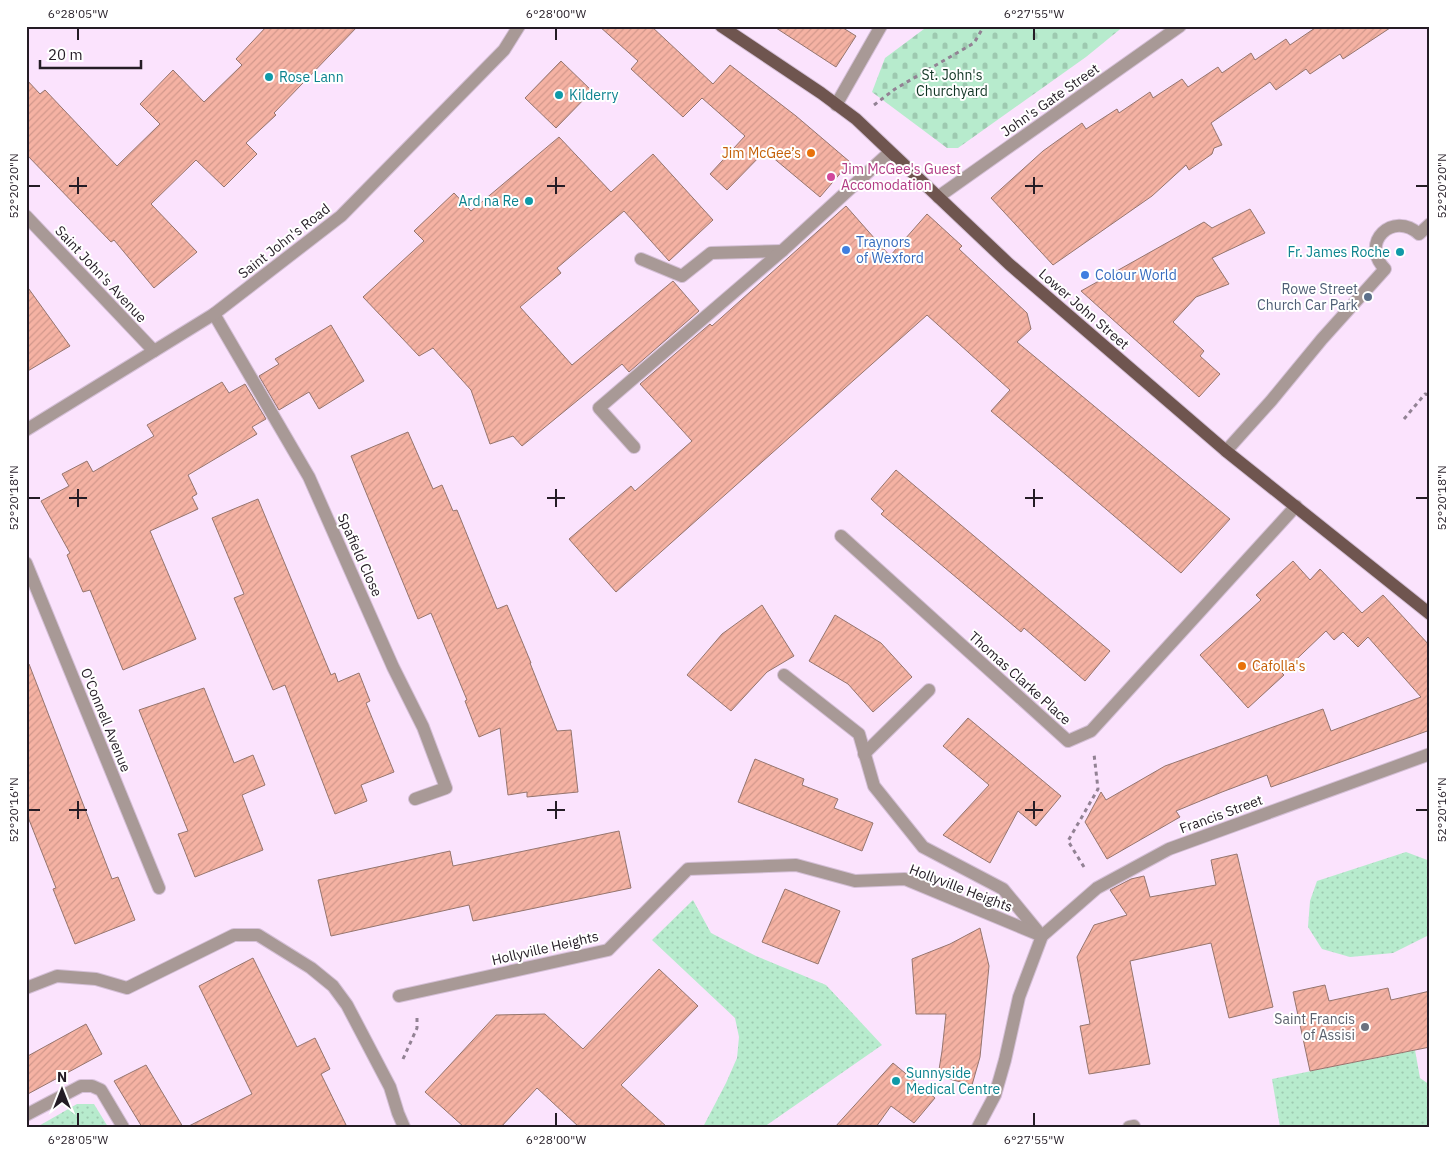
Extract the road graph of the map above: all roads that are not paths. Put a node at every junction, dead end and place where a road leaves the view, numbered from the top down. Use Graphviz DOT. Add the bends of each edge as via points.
graph roads {
  1 [pos="519,26"];
  2 [pos="721,26"];
  3 [pos="881,26"];
  4 [pos="1180,26"];
  5 [pos="836,105"];
  6 [pos="890,152"];
  7 [pos="938,197"];
  8 [pos="26,216"];
  9 [pos="1430,224"];
  10 [pos="782,251"];
  11 [pos="641,259"];
  12 [pos="214,314"];
  13 [pos="154,351"];
  14 [pos="26,430"];
  15 [pos="634,447"];
  16 [pos="1226,451"];
  17 [pos="1296,506"];
  18 [pos="841,536"];
  19 [pos="26,563"];
  20 [pos="1430,614"];
  21 [pos="784,675"];
  22 [pos="929,690"];
  23 [pos="864,754"];
  24 [pos="1430,754"];
  25 [pos="415,799"];
  26 [pos="159,888"];
  27 [pos="1042,936"];
  28 [pos="26,988"];
  29 [pos="399,996"];
  30 [pos="26,1115"];
  31 [pos="1134,1126"];
  32 [pos="123,1127"];
  33 [pos="404,1127"];
  34 [pos="978,1127"];
  35 [pos="1129,1127"];
  1 -- 12 [label="street, Saint John's Road" via="504,50 341,216"];
  2 -- 5 [label="main road, Lower John Street"];
  3 -- 5 [label="street"];
  4 -- 7 [label="street, John's Gate Street"];
  5 -- 6 [label="main road, Lower John Street" via="856,119"];
  6 -- 7 [label="main road, Lower John Street"];
  6 -- 10 [label="street"];
  7 -- 16 [label="main road, Lower John Street" via="1008,264"];
  8 -- 13 [label="street, Saint John's Avenue"];
  9 -- 16 [label="street" via="1420,234 1397,226 1382,233 1375,247 1382,266"];
  10 -- 11 [label="street" via="711,253 682,276"];
  10 -- 15 [label="street" via="599,408"];
  12 -- 13 [label="street, Saint John's Road"];
  12 -- 25 [label="street, Spafield Close" via="308,477 424,727 446,788"];
  13 -- 14 [label="street, Saint John's Road"];
  16 -- 17 [label="main road, Lower John Street"];
  17 -- 18 [label="street, Thomas Clarke Place" via="1091,731 1068,741"];
  17 -- 20 [label="main road, Lower John Street"];
  19 -- 26 [label="street, O'Connell Avenue"];
  21 -- 23 [label="street" via="859,734"];
  22 -- 23 [label="street"];
  23 -- 27 [label="street" via="874,786 923,847 1003,889"];
  24 -- 27 [label="street, Francis Street" via="1169,849 1097,888"];
  27 -- 29 [label="street, Hollyville Heights" via="905,879 855,881 796,865 688,869 608,950"];
  27 -- 34 [label="street" via="1019,997 996,1095"];
  28 -- 33 [label="street" via="57,976 96,979 127,988 234,935 258,934 333,986 347,1005 390,1087"];
  30 -- 32 [label="street" via="81,1086 92,1086 101,1090"];
  31 -- 35 [label="street"];
}
